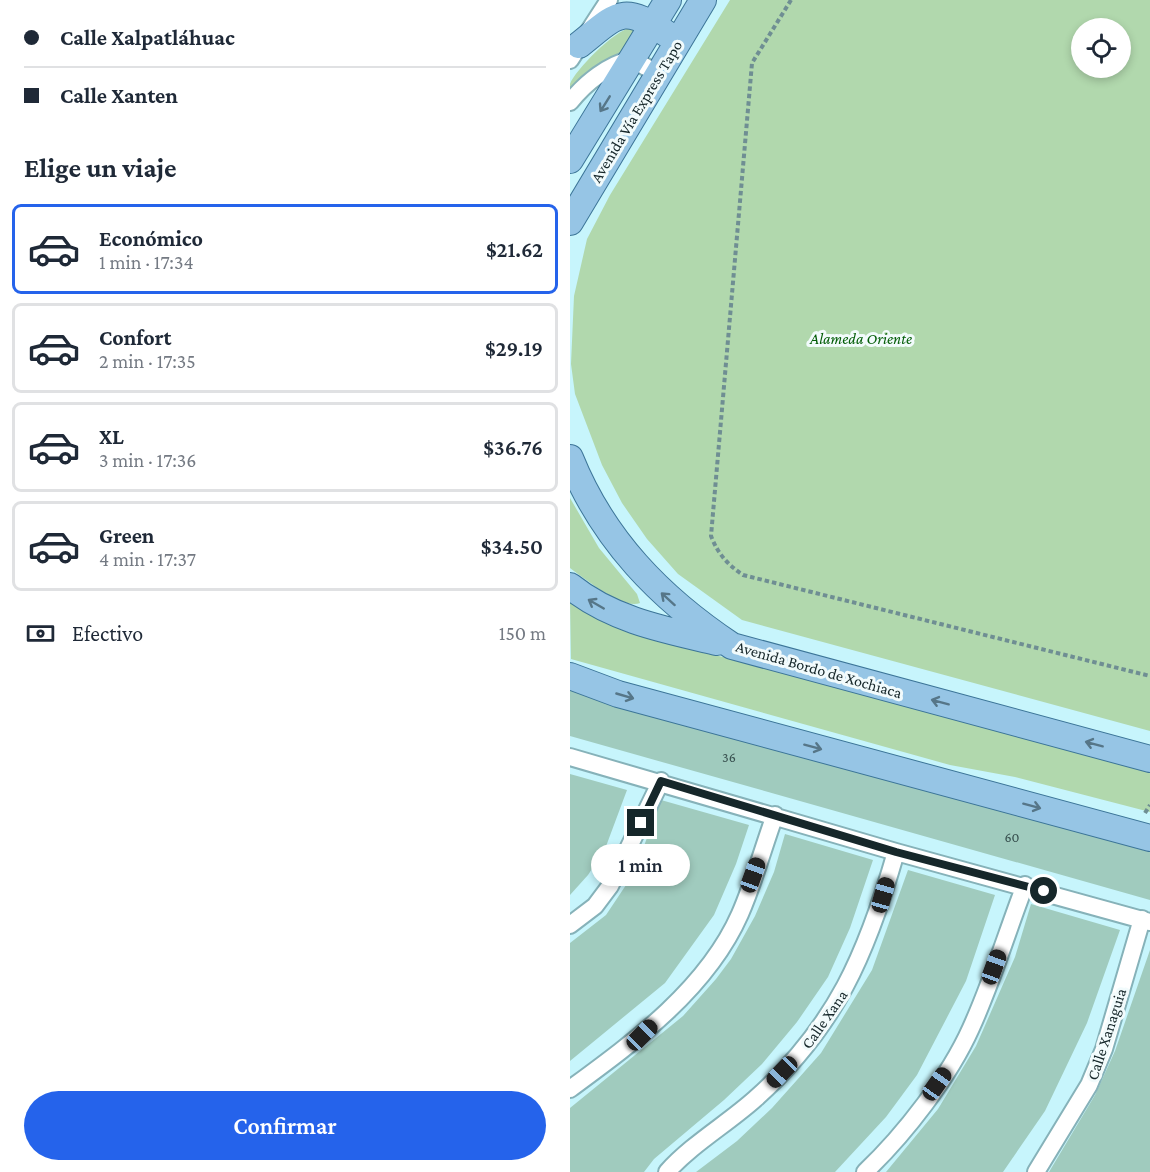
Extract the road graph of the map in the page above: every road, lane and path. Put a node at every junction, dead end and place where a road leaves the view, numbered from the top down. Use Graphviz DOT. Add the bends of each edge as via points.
graph roads {
  1 [pos="609,0"];
  2 [pos="668,0"];
  3 [pos="703,0"];
  4 [pos="791,0"];
  5 [pos="653,25"];
  6 [pos="677,41"];
  7 [pos="575,53"];
  8 [pos="632,59"];
  9 [pos="658,74"];
  10 [pos="570,102"];
  11 [pos="572,150"];
  12 [pos="570,222"];
  13 [pos="570,458"];
  14 [pos="570,586"];
  15 [pos="732,646"];
  16 [pos="570,676"];
  17 [pos="1150,676"];
  18 [pos="570,757"];
  19 [pos="1150,759"];
  20 [pos="661,781"];
  21 [pos="775,815"];
  22 [pos="1150,838"];
  23 [pos="896,852"];
  24 [pos="1025,885"];
  25 [pos="1146,921"];
  26 [pos="570,925"];
  27 [pos="570,1089"];
  28 [pos="667,1172"];
  29 [pos="865,1172"];
  30 [pos="1036,1172"];
  1 -- 7 [label="street"];
  2 -- 5 [label="main road, Avenida Vía Express Tapo"];
  3 -- 6 [label="main road, Avenida Vía Express Tapo"];
  4 -- 17 [label="path" via="752,63 711,536 716,551 743,575"];
  5 -- 6 [label="main road"];
  5 -- 7 [label="main road" via="639,17 618,16"];
  5 -- 8 [label="main road, Avenida Vía Express Tapo"];
  6 -- 9 [label="main road, Avenida Vía Express Tapo"];
  8 -- 9 [label="street"];
  8 -- 10 [label="street" via="601,73"];
  8 -- 11 [label="main road, Avenida Vía Express Tapo, one-way"];
  9 -- 12 [label="main road, Avenida Vía Express Tapo"];
  15 -- 13 [label="main road, Avenida Bordo de Xochiaca, one-way" via="685,614 631,561 600,516"];
  15 -- 14 [label="main road, one-way" via="621,616 597,606"];
  19 -- 15 [label="main road, Avenida Bordo de Xochiaca, one-way"];
  16 -- 22 [label="main road, one-way" via="650,703"];
  18 -- 20 [label="street"];
  20 -- 21 [label="street"];
  20 -- 26 [label="street" via="610,886 595,906"];
  21 -- 23 [label="street"];
  21 -- 27 [label="street" via="739,915 719,949 642,1035"];
  23 -- 24 [label="street"];
  23 -- 28 [label="street, Calle Xana" via="877,917 849,983 807,1045 756,1098"];
  24 -- 25 [label="street"];
  24 -- 29 [label="street" via="971,1028 926,1101"];
  25 -- 30 [label="street, Calle Xanaguia" via="1089,1085"];
}
